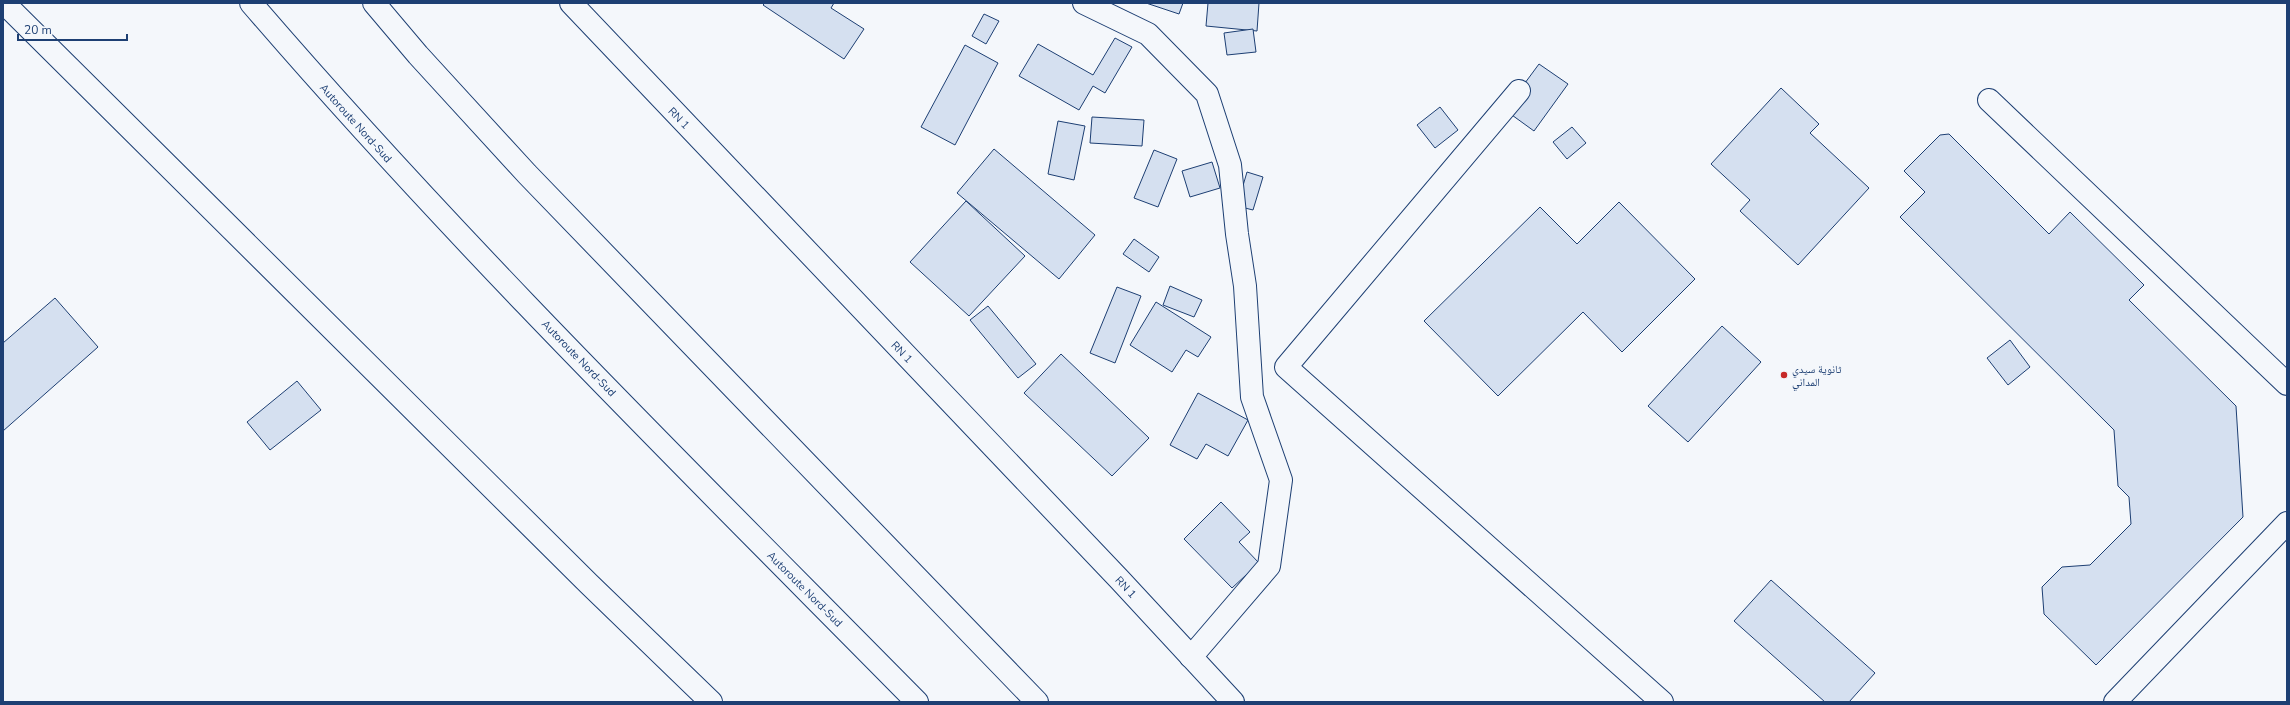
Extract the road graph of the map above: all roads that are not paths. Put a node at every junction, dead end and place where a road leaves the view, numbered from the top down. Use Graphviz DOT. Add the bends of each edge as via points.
graph roads {
  1 [pos="4,3"];
  2 [pos="251,3"];
  3 [pos="374,3"];
  4 [pos="571,3"];
  5 [pos="1084,3"];
  6 [pos="1519,91"];
  7 [pos="1989,100"];
  8 [pos="2287,384"];
  9 [pos="2287,523"];
  10 [pos="1191,657"];
  11 [pos="711,702"];
  12 [pos="917,702"];
  13 [pos="1037,702"];
  14 [pos="1233,702"];
  15 [pos="1662,702"];
  16 [pos="2115,702"];
  1 -- 11 [label="main road" via="549,545"];
  2 -- 12 [label="main road, Autoroute Nord-Sud" via="440,216"];
  3 -- 13 [label="main road" via="527,174"];
  4 -- 10 [label="main road, RN 1"];
  5 -- 10 [label="main road" via="1148,34 1207,94 1230,165 1236,234 1245,286 1252,397 1281,480 1269,566"];
  6 -- 15 [label="main road" via="1286,367"];
  7 -- 8 [label="main road"];
  9 -- 16 [label="main road"];
  10 -- 14 [label="main road, RN 1"];
}
